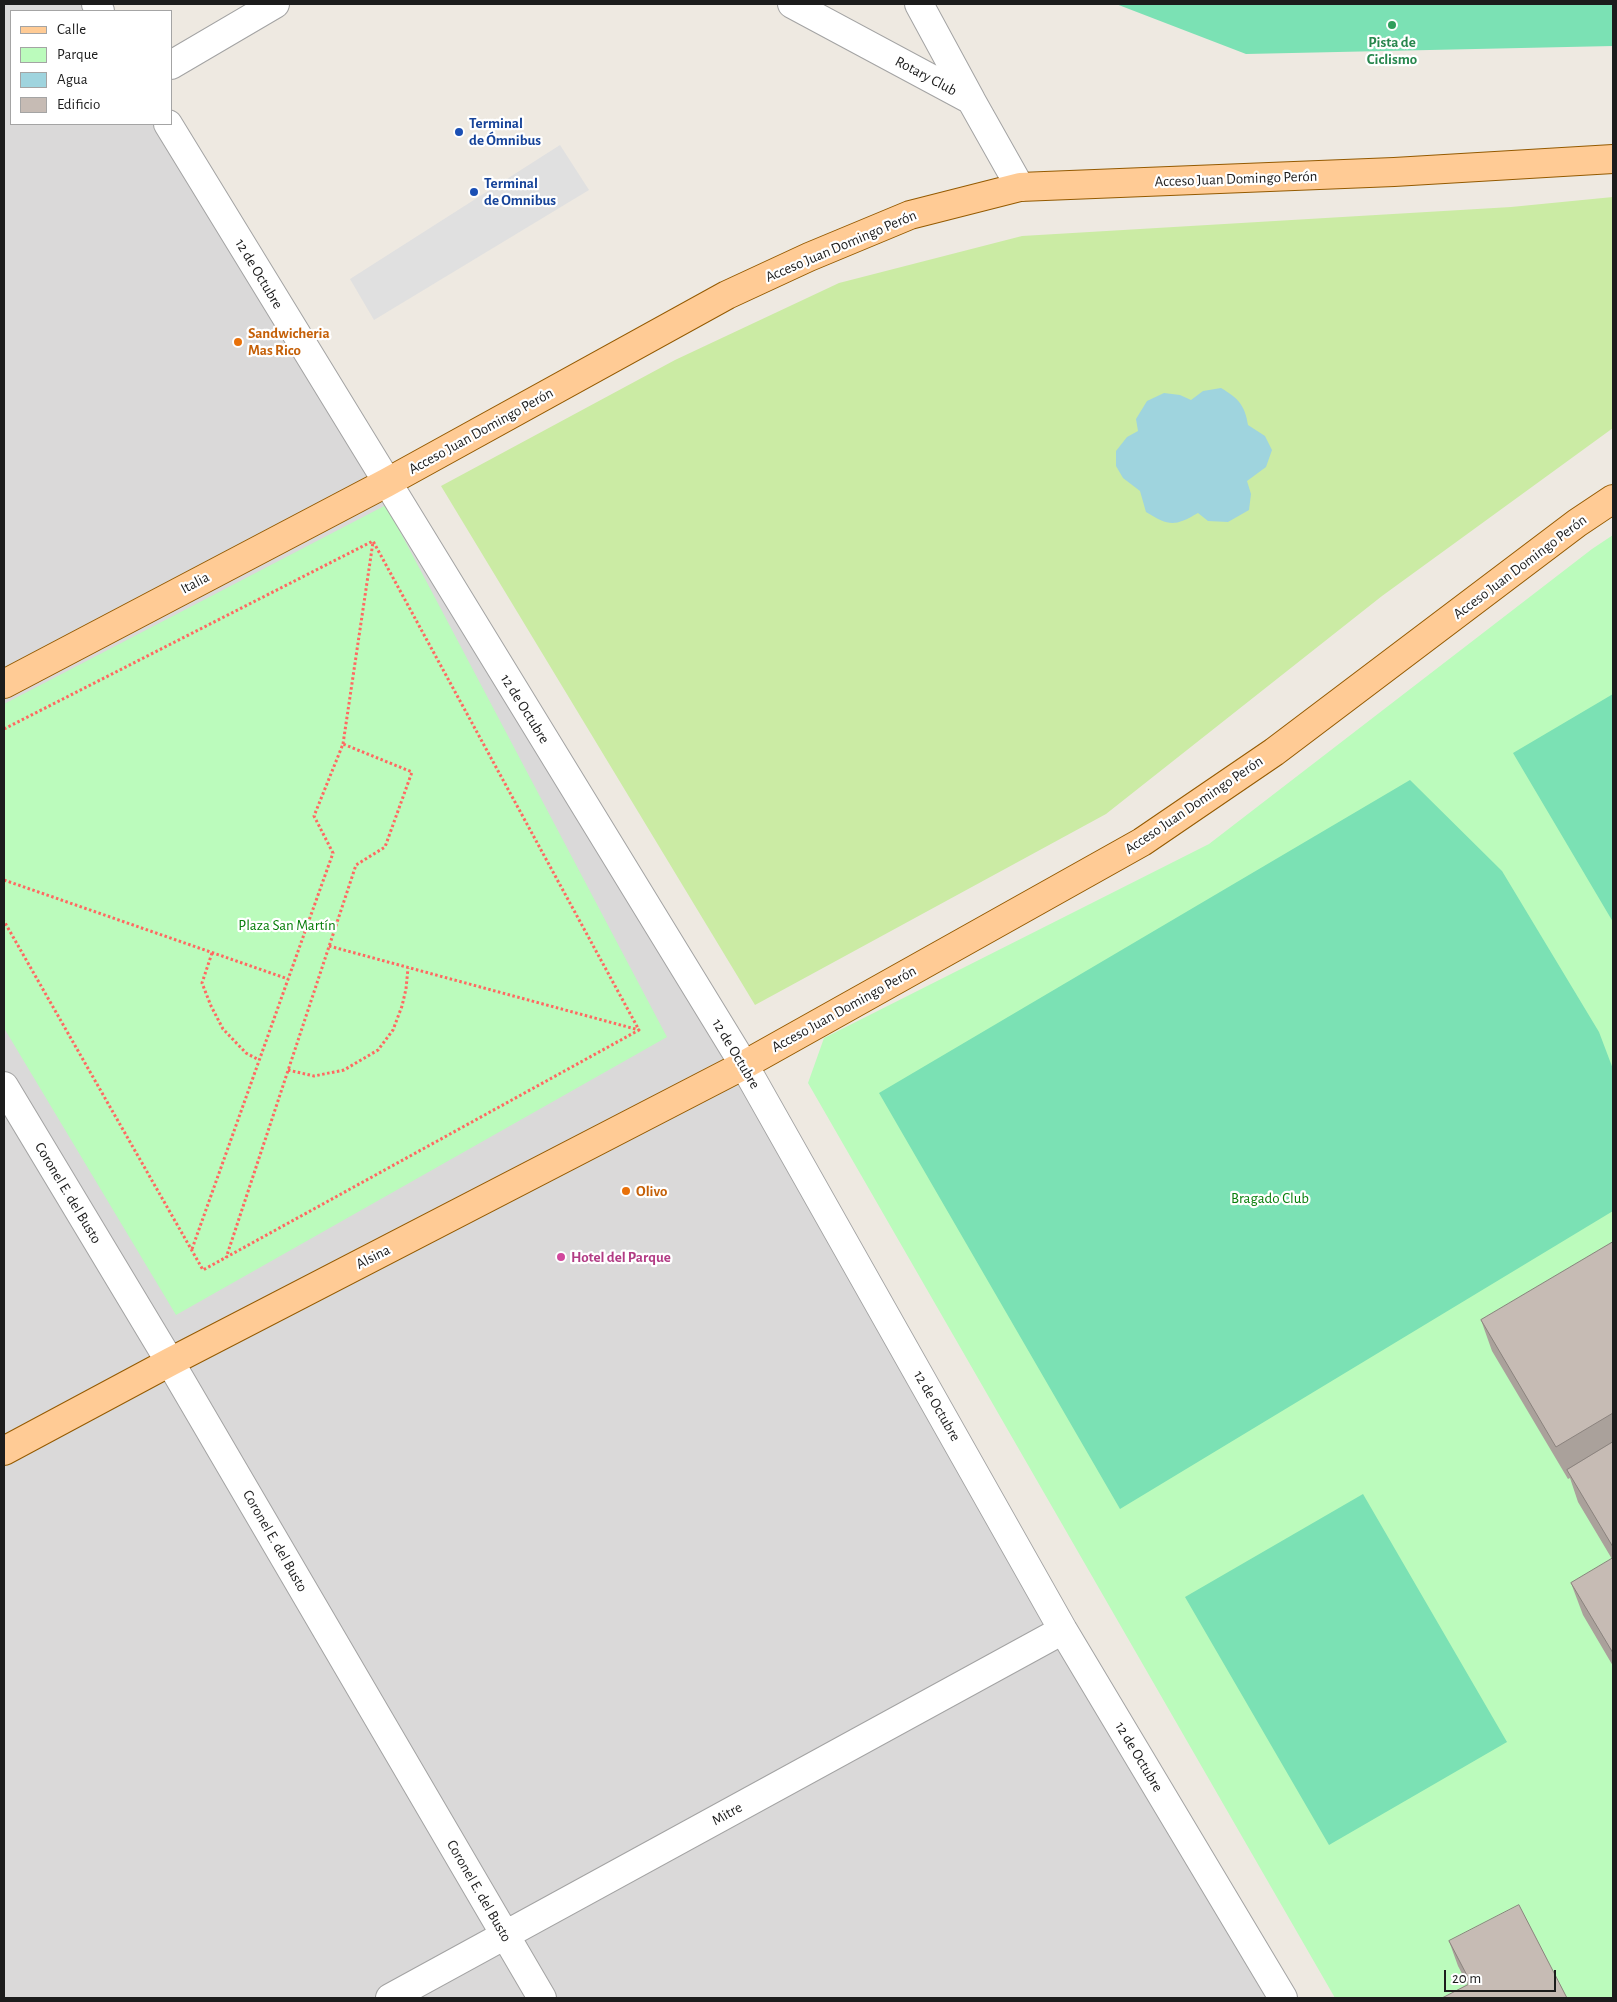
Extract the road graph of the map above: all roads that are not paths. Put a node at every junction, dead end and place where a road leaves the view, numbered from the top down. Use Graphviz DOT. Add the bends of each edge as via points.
graph roads {
  1 [pos="276,4"];
  2 [pos="792,4"];
  3 [pos="919,4"];
  4 [pos="172,64"];
  5 [pos="971,100"];
  6 [pos="169,125"];
  7 [pos="1613,159"];
  8 [pos="1020,188"];
  9 [pos="386,483"];
  10 [pos="1613,499"];
  11 [pos="4,684"];
  12 [pos="744,1065"];
  13 [pos="4,1086"];
  14 [pos="170,1362"];
  15 [pos="4,1451"];
  16 [pos="1064,1630"];
  17 [pos="505,1936"];
  18 [pos="390,1998"];
  19 [pos="542,1998"];
  20 [pos="1283,1998"];
  1 -- 4 [label="street"];
  2 -- 5 [label="street, Rotary Club"];
  3 -- 5 [label="street"];
  5 -- 8 [label="street, Rotary Club"];
  6 -- 9 [label="street, 12 de Octubre"];
  7 -- 8 [label="main road, Acceso Juan Domingo Perón" via="1384,173"];
  8 -- 9 [label="main road, Acceso Juan Domingo Perón" via="910,215 736,291"];
  9 -- 11 [label="main road, Italia"];
  9 -- 12 [label="street, 12 de Octubre"];
  10 -- 12 [label="main road, Acceso Juan Domingo Perón" via="1274,752 1142,842"];
  12 -- 14 [label="main road, Alsina"];
  12 -- 16 [label="street, 12 de Octubre"];
  13 -- 14 [label="street, Coronel E. del Busto"];
  14 -- 15 [label="main road, Alsina"];
  14 -- 17 [label="street, Coronel E. del Busto"];
  16 -- 17 [label="street, Mitre"];
  16 -- 20 [label="street, 12 de Octubre"];
  17 -- 18 [label="street, Mitre"];
  17 -- 19 [label="street, Coronel E. del Busto"];
}
